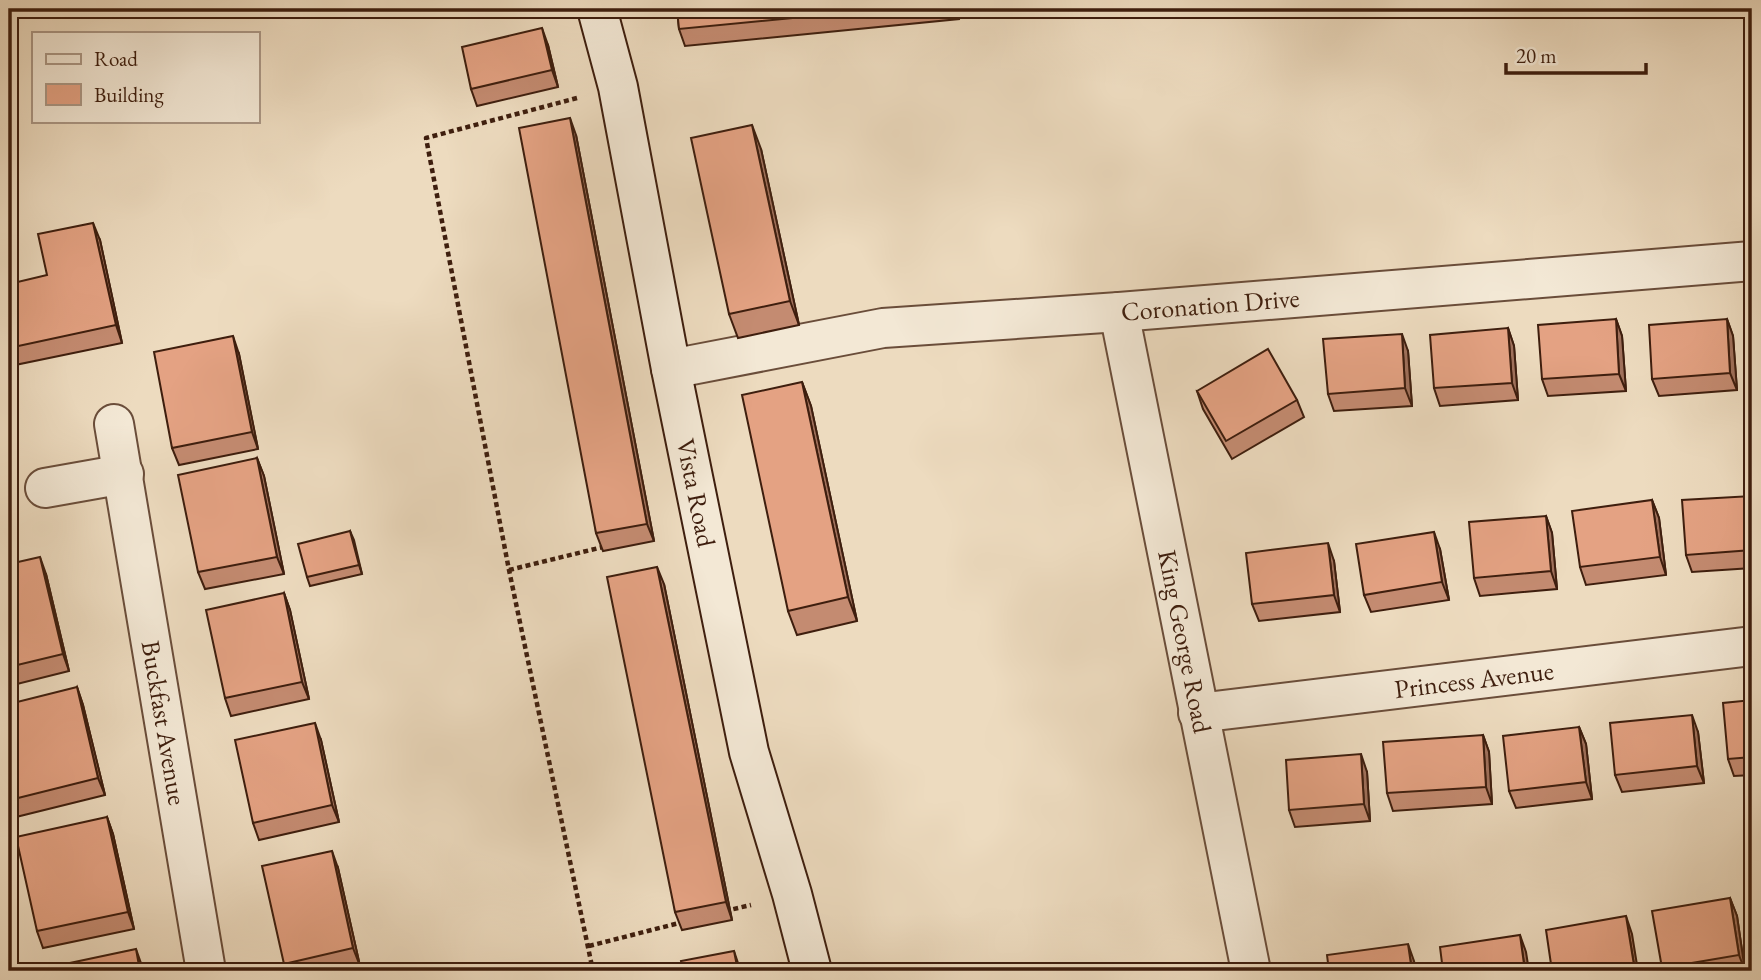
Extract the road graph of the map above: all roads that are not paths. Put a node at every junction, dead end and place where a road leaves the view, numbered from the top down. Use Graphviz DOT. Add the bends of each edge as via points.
graph roads {
  1 [pos="597,9"];
  2 [pos="1752,261"];
  3 [pos="1119,312"];
  4 [pos="671,369"];
  5 [pos="114,424"];
  6 [pos="124,474"];
  7 [pos="45,488"];
  8 [pos="1752,646"];
  9 [pos="1198,713"];
  10 [pos="205,971"];
  11 [pos="812,971"];
  12 [pos="1251,971"];
  1 -- 4 [label="street, Vista Road" via="618,87"];
  2 -- 3 [label="street, Coronation Drive"];
  3 -- 4 [label="street, Coronation Drive" via="883,328"];
  3 -- 9 [label="street, King George Road"];
  4 -- 11 [label="street, Vista Road" via="750,752"];
  5 -- 6 [label="street, Buckfast Avenue"];
  6 -- 7 [label="street"];
  6 -- 10 [label="street, Buckfast Avenue"];
  8 -- 9 [label="street, Princess Avenue"];
  9 -- 12 [label="street, King George Road"];
}
